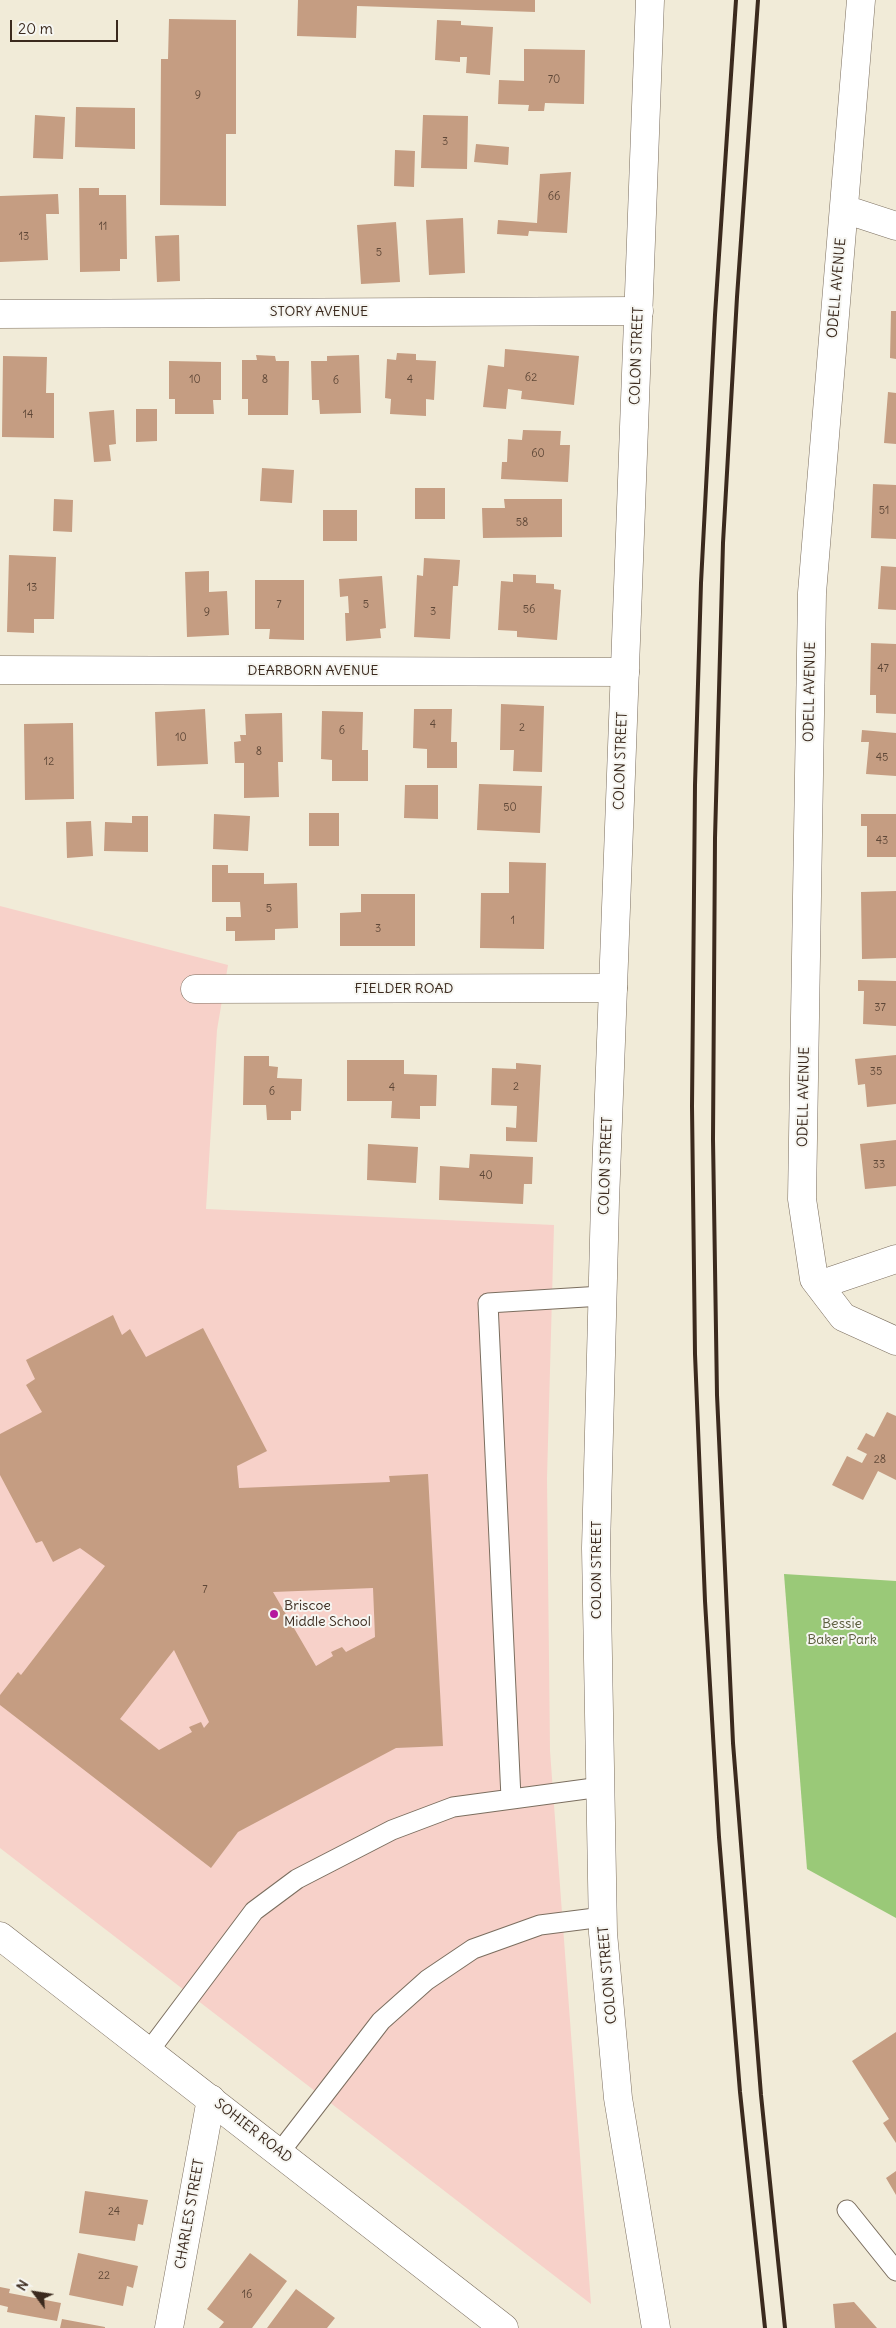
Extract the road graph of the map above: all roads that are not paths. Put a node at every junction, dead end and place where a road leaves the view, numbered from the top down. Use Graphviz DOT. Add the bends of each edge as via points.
graph roads {
  1 [pos="650,0"];
  2 [pos="861,0"];
  3 [pos="844,209"];
  4 [pos="896,226"];
  5 [pos="638,311"];
  6 [pos="0,314"];
  7 [pos="0,670"];
  8 [pos="625,672"];
  9 [pos="612,988"];
  10 [pos="195,989"];
  11 [pos="896,1259"];
  12 [pos="819,1285"];
  13 [pos="602,1296"];
  14 [pos="896,1341"];
  15 [pos="601,1787"];
  16 [pos="511,1798"];
  17 [pos="603,1916"];
  18 [pos="0,1936"];
  19 [pos="149,2051"];
  20 [pos="211,2099"];
  21 [pos="280,2152"];
  22 [pos="847,2210"];
  23 [pos="896,2271"];
  24 [pos="169,2328"];
  25 [pos="504,2328"];
  26 [pos="656,2328"];
  1 -- 5 [label="street, COLON STREET"];
  2 -- 3 [label="street, ODELL AVENUE"];
  3 -- 4 [label="street"];
  3 -- 12 [label="street, ODELL AVENUE" via="812,603 802,1199 814,1278"];
  5 -- 6 [label="street, STORY AVENUE"];
  5 -- 8 [label="street, COLON STREET"];
  7 -- 8 [label="street, DEARBORN AVENUE"];
  8 -- 9 [label="street, COLON STREET"];
  9 -- 10 [label="street, FIELDER ROAD"];
  9 -- 13 [label="street, COLON STREET"];
  11 -- 12 [label="street"];
  12 -- 14 [label="street, ODELL AVENUE" via="843,1317"];
  13 -- 15 [label="street, COLON STREET" via="596,1548"];
  13 -- 16 [label="lane" via="488,1303"];
  15 -- 16 [label="lane"];
  15 -- 17 [label="street, COLON STREET"];
  16 -- 19 [label="lane" via="453,1807 392,1830 297,1879 254,1911"];
  17 -- 21 [label="lane" via="540,1925 473,1949 427,1980 381,2021"];
  17 -- 26 [label="street, COLON STREET" via="618,2098"];
  18 -- 19 [label="street, SOHIER ROAD"];
  19 -- 20 [label="street, SOHIER ROAD"];
  20 -- 21 [label="street, SOHIER ROAD"];
  20 -- 24 [label="street, CHARLES STREET"];
  21 -- 25 [label="street, SOHIER ROAD"];
  22 -- 23 [label="lane"];
}
